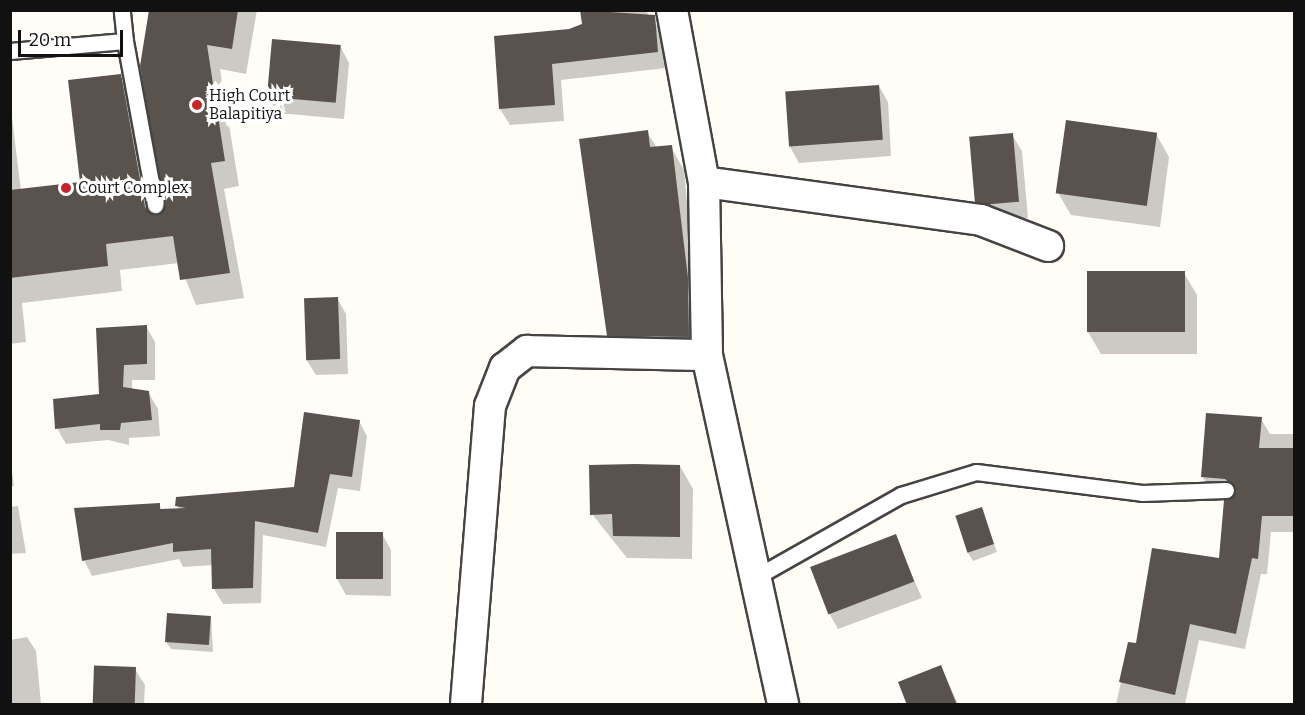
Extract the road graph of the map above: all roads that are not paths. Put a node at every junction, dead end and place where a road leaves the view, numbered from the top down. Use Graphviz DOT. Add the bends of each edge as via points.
graph roads {
  1 [pos="122,10"];
  2 [pos="672,10"];
  3 [pos="125,41"];
  4 [pos="10,51"];
  5 [pos="704,182"];
  6 [pos="155,205"];
  7 [pos="1048,246"];
  8 [pos="707,356"];
  9 [pos="1226,490"];
  10 [pos="756,578"];
  11 [pos="466,705"];
  12 [pos="783,705"];
  1 -- 3 [label="lane"];
  2 -- 5 [label="street"];
  3 -- 4 [label="lane"];
  3 -- 6 [label="lane"];
  5 -- 7 [label="street" via="981,220"];
  5 -- 8 [label="street"];
  8 -- 10 [label="street"];
  8 -- 11 [label="street" via="527,351 506,368 490,406"];
  9 -- 10 [label="lane" via="1142,493 976,472 901,495"];
  10 -- 12 [label="street"];
}
